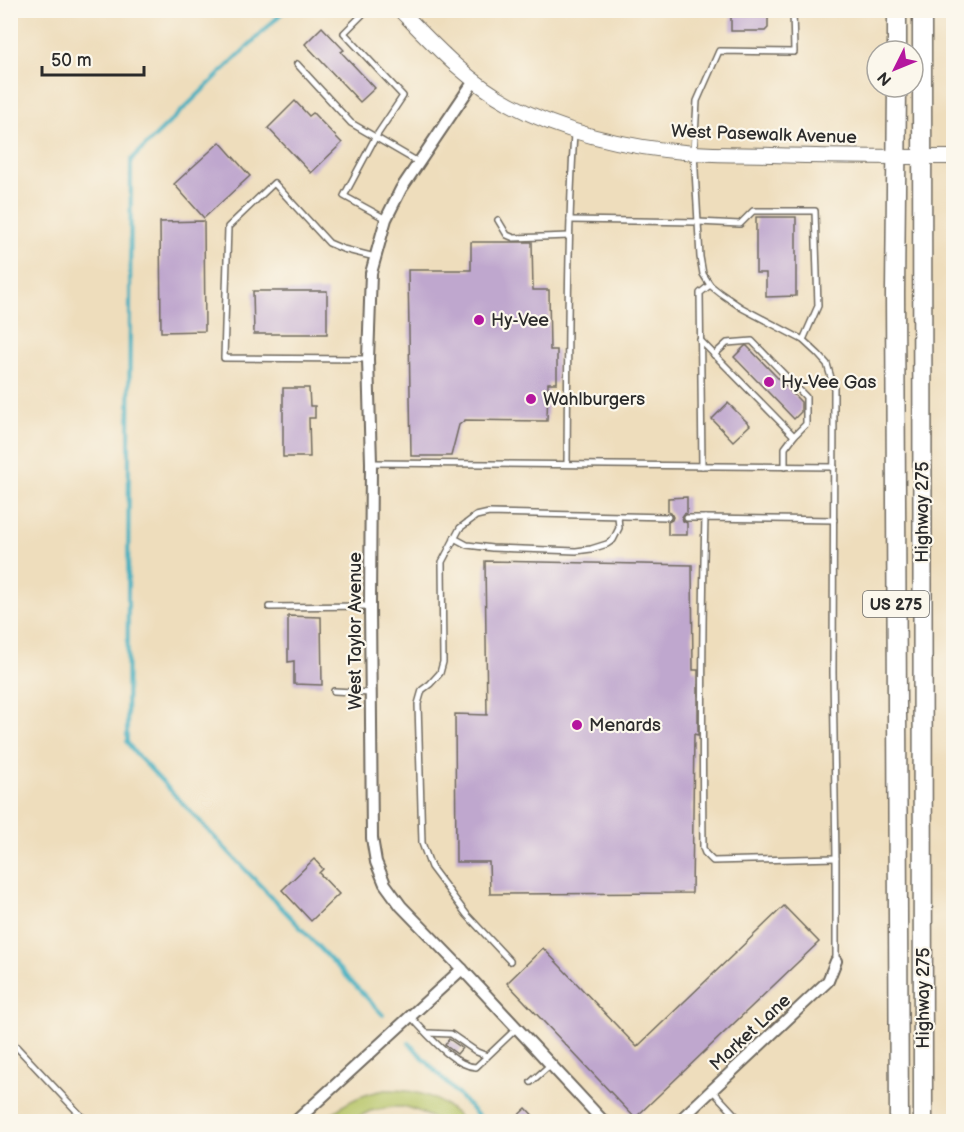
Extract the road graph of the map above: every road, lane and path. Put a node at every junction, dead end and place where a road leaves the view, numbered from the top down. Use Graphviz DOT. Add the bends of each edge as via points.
graph roads {
  1 [pos="367,10"];
  2 [pos="400,10"];
  3 [pos="793,10"];
  4 [pos="897,10"];
  5 [pos="922,10"];
  6 [pos="897,39"];
  7 [pos="297,64"];
  8 [pos="474,81"];
  9 [pos="897,99"];
  10 [pos="574,132"];
  11 [pos="375,138"];
  12 [pos="694,153"];
  13 [pos="896,156"];
  14 [pos="922,157"];
  15 [pos="954,157"];
  16 [pos="419,163"];
  17 [pos="386,219"];
  18 [pos="498,220"];
  19 [pos="570,220"];
  20 [pos="698,222"];
  21 [pos="569,236"];
  22 [pos="375,257"];
  23 [pos="710,285"];
  24 [pos="700,340"];
  25 [pos="802,340"];
  26 [pos="714,355"];
  27 [pos="368,359"];
  28 [pos="794,436"];
  29 [pos="371,463"];
  30 [pos="567,464"];
  31 [pos="702,466"];
  32 [pos="785,466"];
  33 [pos="834,467"];
  34 [pos="618,516"];
  35 [pos="668,517"];
  36 [pos="687,518"];
  37 [pos="705,518"];
  38 [pos="834,520"];
  39 [pos="454,538"];
  40 [pos="370,606"];
  41 [pos="269,607"];
  42 [pos="334,691"];
  43 [pos="371,693"];
  44 [pos="836,858"];
  45 [pos="510,961"];
  46 [pos="836,961"];
  47 [pos="462,969"];
  48 [pos="410,1016"];
  49 [pos="517,1028"];
  50 [pos="426,1033"];
  51 [pos="10,1040"];
  52 [pos="487,1056"];
  53 [pos="550,1064"];
  54 [pos="531,1082"];
  55 [pos="712,1090"];
  56 [pos="87,1122"];
  57 [pos="295,1122"];
  58 [pos="604,1122"];
  59 [pos="678,1122"];
  60 [pos="732,1122"];
  61 [pos="899,1122"];
  62 [pos="923,1122"];
  1 -- 11 [label="lane" via="344,33 403,96"];
  2 -- 8 [label="street, West Pasewalk Avenue"];
  3 -- 12 [label="lane" via="794,52 719,51 697,100"];
  4 -- 6 [label="highway"];
  5 -- 14 [label="highway, Highway 275 / US 275"];
  7 -- 11 [label="lane" via="351,123"];
  8 -- 10 [label="street, West Pasewalk Avenue" via="536,118"];
  8 -- 16 [label="street, West Taylor Avenue"];
  9 -- 13 [label="highway, Highway 275 / US 275"];
  10 -- 12 [label="street, West Pasewalk Avenue"];
  10 -- 19 [label="lane"];
  11 -- 16 [label="lane"];
  11 -- 17 [label="lane" via="344,196"];
  12 -- 13 [label="street, West Pasewalk Avenue"];
  12 -- 20 [label="lane"];
  13 -- 14 [label="street, West Pasewalk Avenue"];
  13 -- 61 [label="highway, Highway 275 / US 275"];
  14 -- 15 [label="street, West Pasewalk Avenue"];
  14 -- 62 [label="highway, Highway 275 / US 275"];
  16 -- 17 [label="street, West Taylor Avenue"];
  17 -- 22 [label="street, West Taylor Avenue"];
  18 -- 21 [label="lane" via="507,235 514,238"];
  19 -- 20 [label="lane"];
  19 -- 21 [label="lane"];
  20 -- 23 [label="lane" via="703,274"];
  20 -- 25 [label="lane" via="740,224 753,211 815,211 818,306"];
  21 -- 30 [label="lane"];
  22 -- 27 [label="street, West Taylor Avenue"];
  22 -- 27 [label="lane" via="329,243 274,183 228,227 224,358"];
  23 -- 24 [label="lane" via="700,293"];
  23 -- 25 [label="lane" via="742,308"];
  24 -- 26 [label="lane"];
  24 -- 31 [label="lane"];
  25 -- 33 [label="lane" via="827,364 834,388"];
  26 -- 28 [label="lane"];
  26 -- 28 [label="lane" via="727,343 752,341 806,397 806,424"];
  27 -- 29 [label="street, West Taylor Avenue"];
  28 -- 32 [label="lane" via="785,448"];
  29 -- 30 [label="lane"];
  29 -- 40 [label="street, West Taylor Avenue"];
  30 -- 31 [label="lane"];
  31 -- 32 [label="lane"];
  32 -- 33 [label="lane"];
  33 -- 38 [label="lane"];
  34 -- 35 [label="lane"];
  34 -- 39 [label="lane" via="489,513 476,516"];
  34 -- 39 [label="lane" via="619,528 613,540 591,549 467,546"];
  36 -- 37 [label="lane"];
  37 -- 38 [label="lane"];
  37 -- 44 [label="lane" via="705,854 714,861"];
  38 -- 44 [label="lane"];
  39 -- 45 [label="lane" via="442,562 443,662 440,673 422,690 418,704 422,843 431,867 461,908"];
  40 -- 41 [label="lane"];
  40 -- 43 [label="street, West Taylor Avenue"];
  42 -- 43 [label="lane"];
  43 -- 47 [label="street, West Taylor Avenue" via="372,838 376,862 385,884 401,906"];
  44 -- 46 [label="lane"];
  46 -- 55 [label="street, Market Lane" via="828,981"];
  47 -- 48 [label="street"];
  47 -- 49 [label="street, West Taylor Avenue"];
  48 -- 50 [label="lane"];
  48 -- 57 [label="street"];
  49 -- 52 [label="lane"];
  49 -- 53 [label="street, West Taylor Avenue"];
  50 -- 52 [label="lane" via="451,1034"];
  50 -- 52 [label="lane" via="468,1067 476,1067"];
  51 -- 56 [label="lane"];
  53 -- 54 [label="lane"];
  53 -- 58 [label="street, West Taylor Avenue"];
  55 -- 59 [label="street, Market Lane"];
  55 -- 60 [label="lane" via="737,1117"];
}
